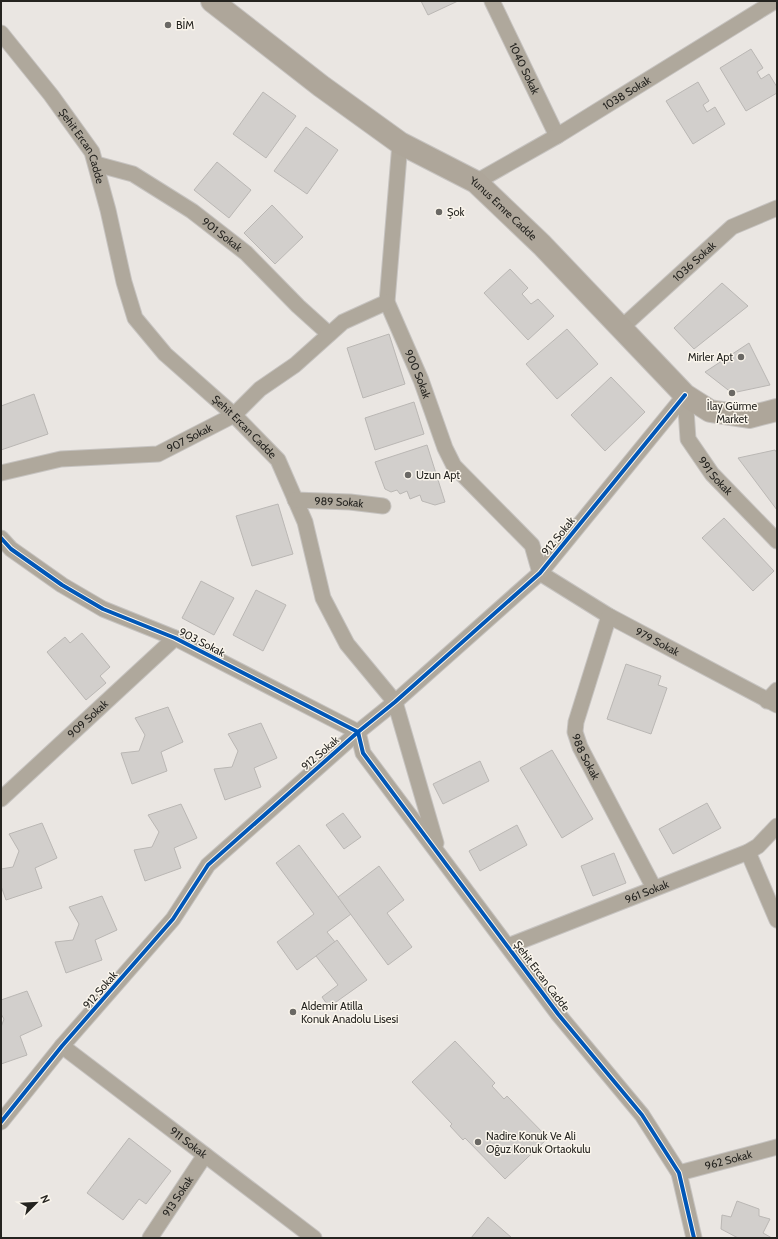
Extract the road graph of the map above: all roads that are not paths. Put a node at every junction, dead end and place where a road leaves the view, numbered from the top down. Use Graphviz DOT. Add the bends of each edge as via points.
graph roads {
  1 [pos="212,1"];
  2 [pos="492,1"];
  3 [pos="775,1"];
  4 [pos="1,34"];
  5 [pos="557,136"];
  6 [pos="400,143"];
  7 [pos="96,164"];
  8 [pos="476,182"];
  9 [pos="777,208"];
  10 [pos="387,302"];
  11 [pos="621,328"];
  12 [pos="329,334"];
  13 [pos="685,396"];
  14 [pos="777,410"];
  15 [pos="234,415"];
  16 [pos="1,473"];
  17 [pos="295,500"];
  18 [pos="383,506"];
  19 [pos="1,538"];
  20 [pos="777,541"];
  21 [pos="540,573"];
  22 [pos="609,616"];
  23 [pos="175,638"];
  24 [pos="774,699"];
  25 [pos="395,702"];
  26 [pos="358,732"];
  27 [pos="1,799"];
  28 [pos="777,826"];
  29 [pos="439,852"];
  30 [pos="748,852"];
  31 [pos="654,888"];
  32 [pos="777,920"];
  33 [pos="508,946"];
  34 [pos="62,1046"];
  35 [pos="4,1114"];
  36 [pos="777,1147"];
  37 [pos="205,1155"];
  38 [pos="680,1173"];
  39 [pos="150,1238"];
  40 [pos="314,1238"];
  41 [pos="694,1238"];
  1 -- 6 [label="street, Yunus Emre Cadde" via="321,86"];
  2 -- 5 [label="street, 1040 Sokak"];
  3 -- 5 [label="street, 1038 Sokak"];
  4 -- 7 [label="street, Şehit Ercan Cadde" via="51,95 92,152"];
  5 -- 8 [label="street, 1038 Sokak"];
  6 -- 8 [label="street, Yunus Emre Cadde"];
  6 -- 10 [label="street, 900 Sokak"];
  7 -- 12 [label="street, 901 Sokak" via="133,174 192,211 246,254"];
  7 -- 15 [label="street, Şehit Ercan Cadde" via="135,318 165,354"];
  8 -- 11 [label="street, Yunus Emre Cadde" via="542,245"];
  9 -- 11 [label="street, 1036 Sokak" via="732,227"];
  10 -- 12 [label="street, 907 Sokak" via="343,322"];
  10 -- 21 [label="street, 900 Sokak" via="454,466 532,545"];
  11 -- 13 [label="street, Yunus Emre Cadde"];
  12 -- 15 [label="street, 907 Sokak" via="295,364 260,389"];
  13 -- 14 [label="street, Yunus Emre Cadde" via="710,411 749,417"];
  13 -- 20 [label="street, 991 Sokak" via="688,439 712,474"];
  13 -- 21 [label="street, 912 Sokak"];
  15 -- 16 [label="street, 907 Sokak" via="158,454 61,459"];
  15 -- 17 [label="street, Şehit Ercan Cadde" via="278,460"];
  17 -- 18 [label="street, 989 Sokak"];
  17 -- 25 [label="street, Şehit Ercan Cadde" via="304,522 323,598 347,644"];
  19 -- 23 [label="street, 903 Sokak" via="11,549 103,609"];
  21 -- 22 [label="street, 979 Sokak"];
  21 -- 25 [label="street, 912 Sokak"];
  22 -- 24 [label="street, 979 Sokak"];
  22 -- 31 [label="street, 988 Sokak" via="574,732"];
  23 -- 26 [label="street, 903 Sokak"];
  23 -- 27 [label="street, 909 Sokak"];
  25 -- 26 [label="street, 912 Sokak"];
  25 -- 29 [label="street, Şehit Ercan Cadde"];
  26 -- 29 [label="street, Şehit Ercan Cadde" via="363,753"];
  26 -- 34 [label="street, 912 Sokak" via="208,865 173,919"];
  28 -- 30 [label="street, 961 Sokak" via="758,846"];
  29 -- 33 [label="street, Şehit Ercan Cadde"];
  30 -- 31 [label="street, 961 Sokak"];
  30 -- 32 [label="street"];
  31 -- 33 [label="street, 961 Sokak"];
  33 -- 38 [label="street, Şehit Ercan Cadde" via="558,1014 642,1115"];
  34 -- 35 [label="street, 912 Sokak"];
  34 -- 37 [label="street, 911 Sokak"];
  36 -- 38 [label="street, 962 Sokak"];
  37 -- 39 [label="street, 913 Sokak"];
  37 -- 40 [label="street, 911 Sokak"];
  38 -- 41 [label="street, Şehit Ercan Cadde"];
}
